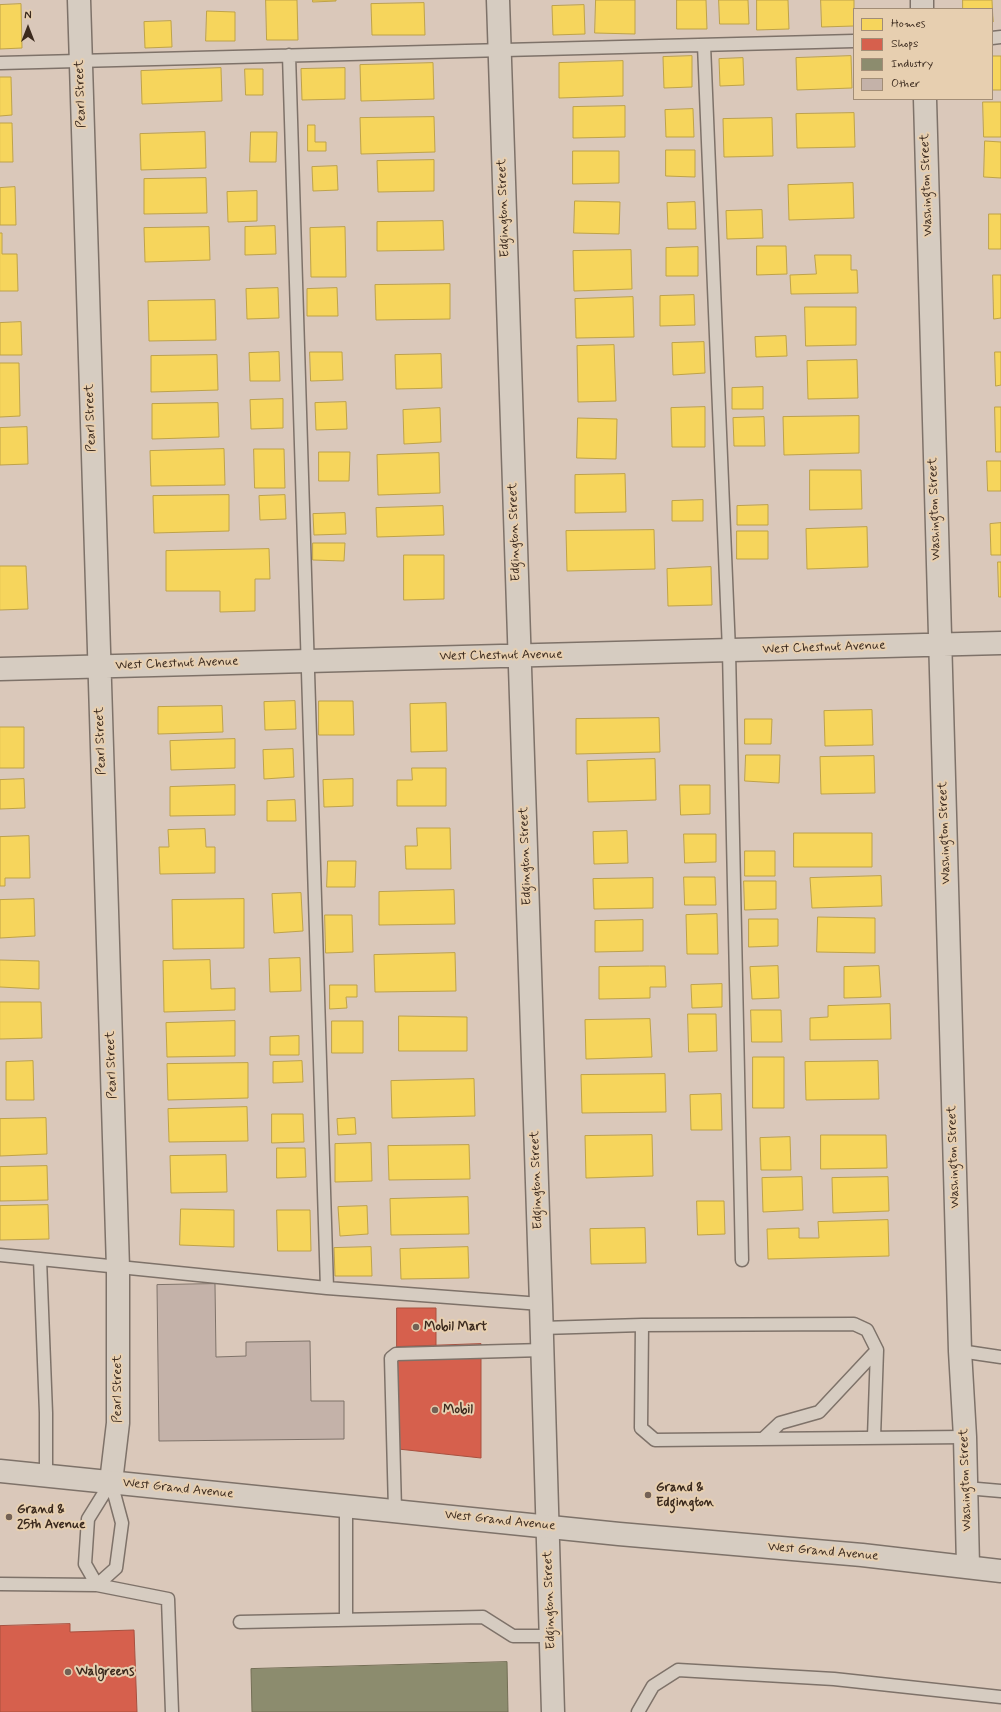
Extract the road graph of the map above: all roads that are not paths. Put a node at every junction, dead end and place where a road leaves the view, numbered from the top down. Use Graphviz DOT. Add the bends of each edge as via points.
graph roads {
  1 [pos="79,0"];
  2 [pos="498,0"];
  3 [pos="853,41"];
  4 [pos="704,45"];
  5 [pos="499,50"];
  6 [pos="289,55"];
  7 [pos="80,61"];
  8 [pos="0,63"];
  9 [pos="924,100"];
  10 [pos="1001,643"];
  11 [pos="939,645"];
  12 [pos="729,651"];
  13 [pos="519,656"];
  14 [pos="307,661"];
  15 [pos="99,666"];
  16 [pos="0,669"];
  17 [pos="0,1255"];
  18 [pos="40,1259"];
  19 [pos="742,1260"];
  20 [pos="118,1268"];
  21 [pos="327,1288"];
  22 [pos="541,1304"];
  23 [pos="642,1325"];
  24 [pos="542,1328"];
  25 [pos="542,1350"];
  26 [pos="877,1350"];
  27 [pos="960,1351"];
  28 [pos="1001,1357"];
  29 [pos="874,1437"];
  30 [pos="965,1437"];
  31 [pos="764,1438"];
  32 [pos="0,1471"];
  33 [pos="46,1476"];
  34 [pos="111,1482"];
  35 [pos="966,1488"];
  36 [pos="1001,1491"];
  37 [pos="346,1506"];
  38 [pos="395,1510"];
  39 [pos="548,1526"];
  40 [pos="968,1566"];
  41 [pos="1001,1571"];
  42 [pos="0,1584"];
  43 [pos="97,1585"];
  44 [pos="346,1620"];
  45 [pos="240,1622"];
  46 [pos="551,1636"];
  47 [pos="1001,1697"];
  48 [pos="172,1712"];
  49 [pos="553,1712"];
  50 [pos="638,1712"];
  1 -- 7 [label="street, Pearl Street"];
  2 -- 5 [label="street, Edgington Street"];
  3 -- 4 [label="lane"];
  4 -- 5 [label="lane"];
  4 -- 12 [label="lane"];
  5 -- 6 [label="lane"];
  5 -- 13 [label="street, Edgington Street"];
  6 -- 7 [label="lane"];
  6 -- 14 [label="lane"];
  7 -- 8 [label="lane"];
  7 -- 15 [label="street, Pearl Street"];
  9 -- 11 [label="street, Washington Street"];
  10 -- 11 [label="street, West Chestnut Avenue"];
  11 -- 12 [label="street, West Chestnut Avenue"];
  11 -- 27 [label="street, Washington Street"];
  12 -- 13 [label="street, West Chestnut Avenue"];
  12 -- 19 [label="lane"];
  13 -- 14 [label="street, West Chestnut Avenue"];
  13 -- 22 [label="street, Edgington Street"];
  14 -- 15 [label="street, West Chestnut Avenue"];
  14 -- 21 [label="lane"];
  15 -- 16 [label="street, West Chestnut Avenue"];
  15 -- 20 [label="street, Pearl Street"];
  17 -- 18 [label="lane"];
  18 -- 20 [label="lane"];
  18 -- 33 [label="lane"];
  20 -- 21 [label="lane"];
  20 -- 34 [label="street, Pearl Street" via="118,1423"];
  21 -- 22 [label="lane"];
  22 -- 24 [label="street, Edgington Street"];
  23 -- 24 [label="lane"];
  23 -- 26 [label="lane" via="854,1324 867,1330"];
  23 -- 31 [label="lane" via="641,1428 655,1440"];
  24 -- 25 [label="street, Edgington Street"];
  25 -- 38 [label="lane" via="396,1354 392,1358"];
  25 -- 39 [label="street, Edgington Street"];
  26 -- 29 [label="lane"];
  26 -- 31 [label="lane" via="820,1412 780,1423"];
  27 -- 28 [label="lane"];
  27 -- 30 [label="street, Washington Street"];
  29 -- 30 [label="lane"];
  29 -- 31 [label="lane"];
  30 -- 35 [label="street, Washington Street"];
  32 -- 33 [label="street, West Grand Avenue"];
  33 -- 34 [label="street, West Grand Avenue"];
  34 -- 37 [label="street, West Grand Avenue"];
  34 -- 43 [label="lane" via="88,1519 85,1564"];
  34 -- 43 [label="lane" via="122,1523 116,1568"];
  35 -- 36 [label="lane"];
  35 -- 40 [label="street, Washington Street"];
  37 -- 38 [label="street, West Grand Avenue"];
  37 -- 44 [label="lane"];
  38 -- 39 [label="street, West Grand Avenue"];
  39 -- 40 [label="street, West Grand Avenue"];
  39 -- 46 [label="street, Edgington Street"];
  40 -- 41 [label="street, West Grand Avenue"];
  42 -- 43 [label="lane"];
  43 -- 48 [label="lane" via="168,1599"];
  44 -- 45 [label="lane"];
  44 -- 46 [label="lane" via="483,1617 513,1636"];
  46 -- 49 [label="street, Edgington Street"];
  47 -- 50 [label="lane" via="834,1679 678,1670 653,1686"];
}
